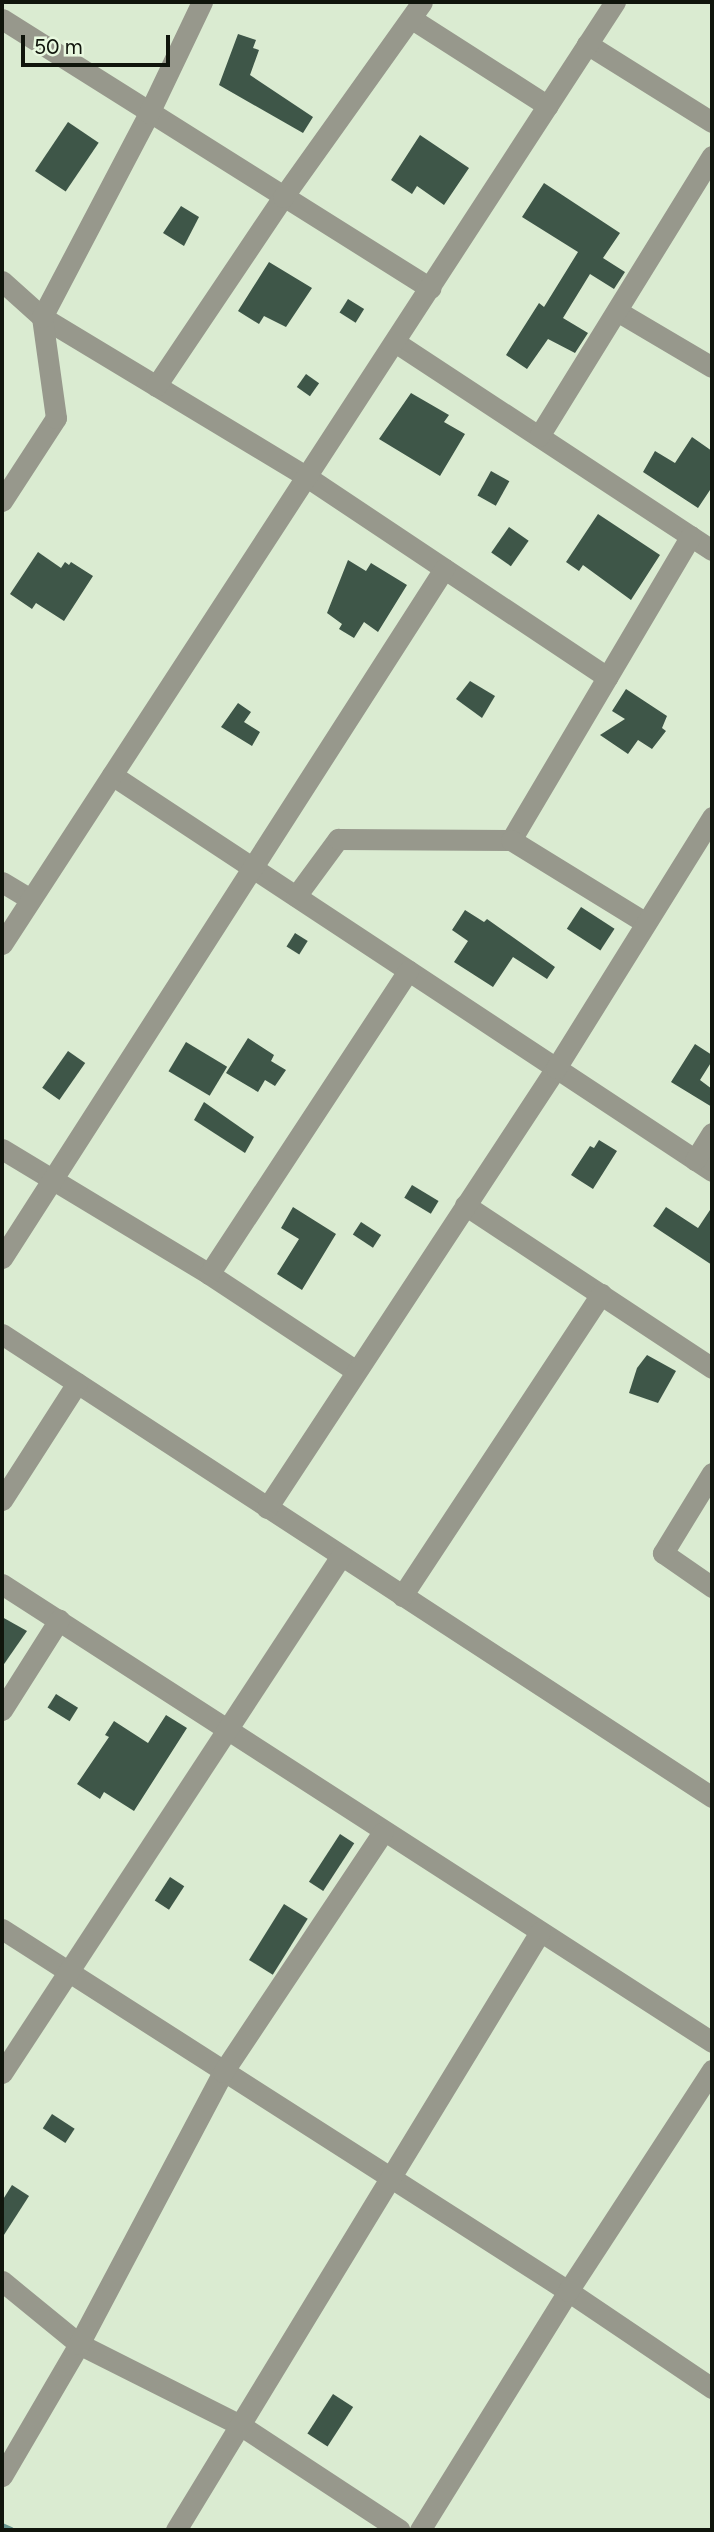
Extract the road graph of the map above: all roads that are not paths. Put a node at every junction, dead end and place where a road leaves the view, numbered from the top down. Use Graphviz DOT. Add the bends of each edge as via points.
graph roads {
  1 [pos="202,2"];
  2 [pos="615,2"];
  3 [pos="417,10"];
  4 [pos="2,19"];
  5 [pos="587,44"];
  6 [pos="548,106"];
  7 [pos="149,114"];
  8 [pos="712,122"];
  9 [pos="712,156"];
  10 [pos="284,197"];
  11 [pos="2,281"];
  12 [pos="430,288"];
  13 [pos="617,311"];
  14 [pos="42,317"];
  15 [pos="395,342"];
  16 [pos="712,367"];
  17 [pos="156,386"];
  18 [pos="539,436"];
  19 [pos="307,477"];
  20 [pos="2,501"];
  21 [pos="691,536"];
  22 [pos="712,550"];
  23 [pos="444,569"];
  24 [pos="607,677"];
  25 [pos="112,775"];
  26 [pos="712,817"];
  27 [pos="511,840"];
  28 [pos="254,869"];
  29 [pos="2,882"];
  30 [pos="296,897"];
  31 [pos="30,899"];
  32 [pos="646,923"];
  33 [pos="2,944"];
  34 [pos="408,971"];
  35 [pos="556,1068"];
  36 [pos="712,1133"];
  37 [pos="2,1149"];
  38 [pos="704,1165"];
  39 [pos="53,1180"];
  40 [pos="465,1205"];
  41 [pos="2,1258"];
  42 [pos="209,1274"];
  43 [pos="601,1294"];
  44 [pos="2,1334"];
  45 [pos="712,1368"];
  46 [pos="356,1371"];
  47 [pos="76,1383"];
  48 [pos="712,1473"];
  49 [pos="2,1500"];
  50 [pos="267,1508"];
  51 [pos="341,1556"];
  52 [pos="2,1584"];
  53 [pos="712,1587"];
  54 [pos="402,1596"];
  55 [pos="59,1620"];
  56 [pos="2,1710"];
  57 [pos="226,1731"];
  58 [pos="709,1787"];
  59 [pos="383,1832"];
  60 [pos="2,1928"];
  61 [pos="540,1932"];
  62 [pos="68,1972"];
  63 [pos="712,2042"];
  64 [pos="712,2070"];
  65 [pos="223,2072"];
  66 [pos="2,2073"];
  67 [pos="390,2180"];
  68 [pos="2,2281"];
  69 [pos="568,2291"];
  70 [pos="79,2344"];
  71 [pos="712,2388"];
  72 [pos="240,2425"];
  73 [pos="2,2476"];
  74 [pos="176,2530"];
  75 [pos="400,2530"];
  76 [pos="420,2530"];
  1 -- 7 [label="street"];
  2 -- 5 [label="street"];
  3 -- 6 [label="street"];
  3 -- 10 [label="street"];
  4 -- 7 [label="street"];
  5 -- 6 [label="street"];
  5 -- 8 [label="street"];
  6 -- 12 [label="street"];
  7 -- 10 [label="street"];
  7 -- 14 [label="street"];
  9 -- 13 [label="street"];
  10 -- 12 [label="street"];
  10 -- 17 [label="street"];
  11 -- 14 [label="street"];
  12 -- 15 [label="street"];
  13 -- 16 [label="street"];
  13 -- 18 [label="street"];
  14 -- 17 [label="street"];
  14 -- 20 [label="street" via="55,418"];
  15 -- 18 [label="street"];
  15 -- 19 [label="street"];
  17 -- 19 [label="street"];
  18 -- 21 [label="street"];
  19 -- 23 [label="street"];
  19 -- 25 [label="street"];
  21 -- 22 [label="street"];
  21 -- 24 [label="street"];
  23 -- 24 [label="street"];
  23 -- 28 [label="street"];
  24 -- 27 [label="street"];
  25 -- 28 [label="street"];
  25 -- 31 [label="street"];
  26 -- 32 [label="street"];
  27 -- 30 [label="street" via="338,839"];
  27 -- 32 [label="street"];
  28 -- 30 [label="street"];
  28 -- 39 [label="street"];
  29 -- 31 [label="street"];
  30 -- 34 [label="street"];
  31 -- 33 [label="street"];
  32 -- 35 [label="street"];
  34 -- 35 [label="street"];
  34 -- 42 [label="street"];
  35 -- 38 [label="street"];
  35 -- 40 [label="street"];
  36 -- 38 [label="street"];
  37 -- 39 [label="street"];
  39 -- 41 [label="street"];
  39 -- 42 [label="street"];
  40 -- 43 [label="street"];
  40 -- 46 [label="street"];
  42 -- 46 [label="street"];
  43 -- 45 [label="street"];
  43 -- 54 [label="street"];
  44 -- 47 [label="street"];
  46 -- 50 [label="street"];
  47 -- 49 [label="street"];
  47 -- 50 [label="street"];
  48 -- 53 [label="street" via="663,1553"];
  50 -- 51 [label="street"];
  51 -- 54 [label="street"];
  51 -- 57 [label="street"];
  52 -- 55 [label="street"];
  54 -- 58 [label="street"];
  55 -- 56 [label="street"];
  55 -- 57 [label="street"];
  57 -- 59 [label="street"];
  57 -- 62 [label="street"];
  59 -- 61 [label="street"];
  59 -- 65 [label="street"];
  60 -- 62 [label="street"];
  61 -- 63 [label="street"];
  61 -- 67 [label="street"];
  62 -- 65 [label="street"];
  62 -- 66 [label="street"];
  64 -- 69 [label="street"];
  65 -- 67 [label="street"];
  65 -- 70 [label="street"];
  67 -- 69 [label="street"];
  67 -- 72 [label="street"];
  68 -- 70 [label="street"];
  69 -- 71 [label="street"];
  69 -- 76 [label="street"];
  70 -- 72 [label="street"];
  70 -- 73 [label="street"];
  72 -- 74 [label="street"];
  72 -- 75 [label="street"];
}
